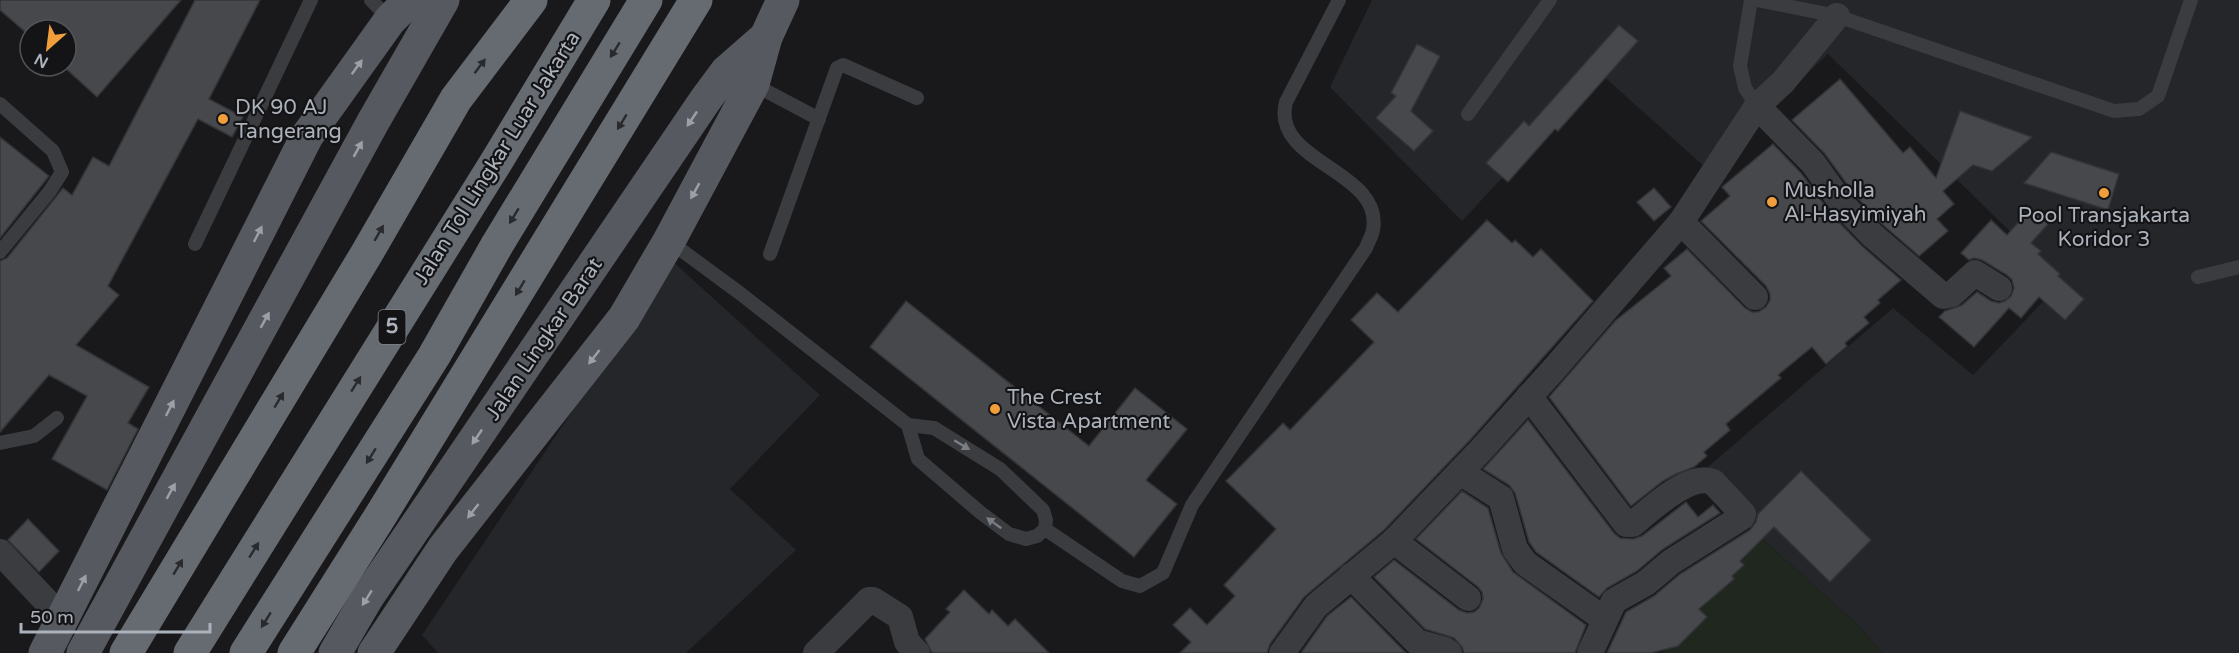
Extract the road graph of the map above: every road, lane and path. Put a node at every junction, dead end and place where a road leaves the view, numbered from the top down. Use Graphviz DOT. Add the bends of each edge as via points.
graph roads {
  1 [pos="311,0"];
  2 [pos="531,0"];
  3 [pos="594,0"];
  4 [pos="646,0"];
  5 [pos="696,0"];
  6 [pos="783,0"];
  7 [pos="1340,0"];
  8 [pos="1550,0"];
  9 [pos="1750,0"];
  10 [pos="1757,0"];
  11 [pos="2191,0"];
  12 [pos="411,5"];
  13 [pos="1826,9"];
  14 [pos="740,78"];
  15 [pos="918,98"];
  16 [pos="0,104"];
  17 [pos="1757,106"];
  18 [pos="1468,114"];
  19 [pos="819,119"];
  20 [pos="1681,222"];
  21 [pos="669,241"];
  22 [pos="195,244"];
  23 [pos="0,252"];
  24 [pos="770,254"];
  25 [pos="2239,267"];
  26 [pos="2198,277"];
  27 [pos="2000,288"];
  28 [pos="1755,297"];
  29 [pos="1529,396"];
  30 [pos="57,418"];
  31 [pos="909,425"];
  32 [pos="0,443"];
  33 [pos="1460,472"];
  34 [pos="1045,529"];
  35 [pos="1394,541"];
  36 [pos="0,552"];
  37 [pos="1352,576"];
  38 [pos="1468,598"];
  39 [pos="63,619"];
  40 [pos="1604,619"];
  41 [pos="45,653"];
  42 [pos="83,653"];
  43 [pos="126,653"];
  44 [pos="190,653"];
  45 [pos="246,653"];
  46 [pos="294,653"];
  47 [pos="336,653"];
  48 [pos="374,653"];
  49 [pos="816,653"];
  50 [pos="916,653"];
  51 [pos="1282,653"];
  52 [pos="1449,653"];
  53 [pos="1590,653"];
  1 -- 22 [label="lane"];
  43 -- 2 [label="highway, one-way" via="456,99"];
  44 -- 3 [label="highway, Jalan Tol Lingkar Luar Jakarta / 5, one-way"];
  4 -- 45 [label="highway, Jalan Tol Lingkar Luar Jakarta / 5, one-way" via="434,356"];
  5 -- 46 [label="highway, one-way"];
  6 -- 14 [label="main road, Jalan Lingkar Barat"];
  7 -- 34 [label="lane" via="1283,113 1291,134 1305,150 1356,186 1366,200 1373,230 1366,248 1192,505 1163,573 1140,586 1122,581"];
  8 -- 18 [label="lane"];
  9 -- 17 [label="lane" via="1740,66 1745,88"];
  10 -- 13 [label="lane"];
  11 -- 13 [label="lane" via="2158,96 2139,109 2114,111"];
  39 -- 12 [label="main road, one-way" via="307,136"];
  42 -- 12 [label="main road, one-way" via="373,122"];
  13 -- 17 [label="street" via="1783,82"];
  14 -- 19 [label="lane"];
  14 -- 21 [label="main road, Jalan Lingkar Barat, one-way"];
  14 -- 47 [label="main road, Jalan Lingkar Barat, one-way" via="632,206 367,598"];
  15 -- 19 [label="lane" via="843,65 837,68"];
  16 -- 23 [label="lane" via="53,151 62,172"];
  17 -- 20 [label="street"];
  17 -- 27 [label="street" via="1813,163 1865,228 1943,296 1952,294 1975,273"];
  19 -- 24 [label="lane"];
  20 -- 28 [label="street"];
  20 -- 29 [label="street"];
  21 -- 31 [label="lane"];
  21 -- 48 [label="main road, Jalan Lingkar Barat, one-way" via="624,318 443,549"];
  25 -- 26 [label="lane"];
  29 -- 33 [label="street"];
  29 -- 40 [label="street" via="1626,524 1633,524 1676,489 1707,480 1743,514 1614,601"];
  30 -- 32 [label="lane" via="34,436"];
  31 -- 34 [label="lane, one-way" via="934,428 1000,469 1042,510"];
  34 -- 31 [label="lane, one-way" via="1026,539 1009,534 981,513 918,459"];
  33 -- 35 [label="street"];
  33 -- 40 [label="street" via="1501,498 1515,549 1526,563"];
  35 -- 37 [label="street"];
  35 -- 38 [label="street"];
  36 -- 39 [label="street"];
  37 -- 51 [label="street" via="1316,606"];
  37 -- 52 [label="street" via="1417,642"];
  39 -- 41 [label="main road"];
  40 -- 53 [label="street"];
  49 -- 50 [label="street" via="873,600 900,617 907,642"];
}
